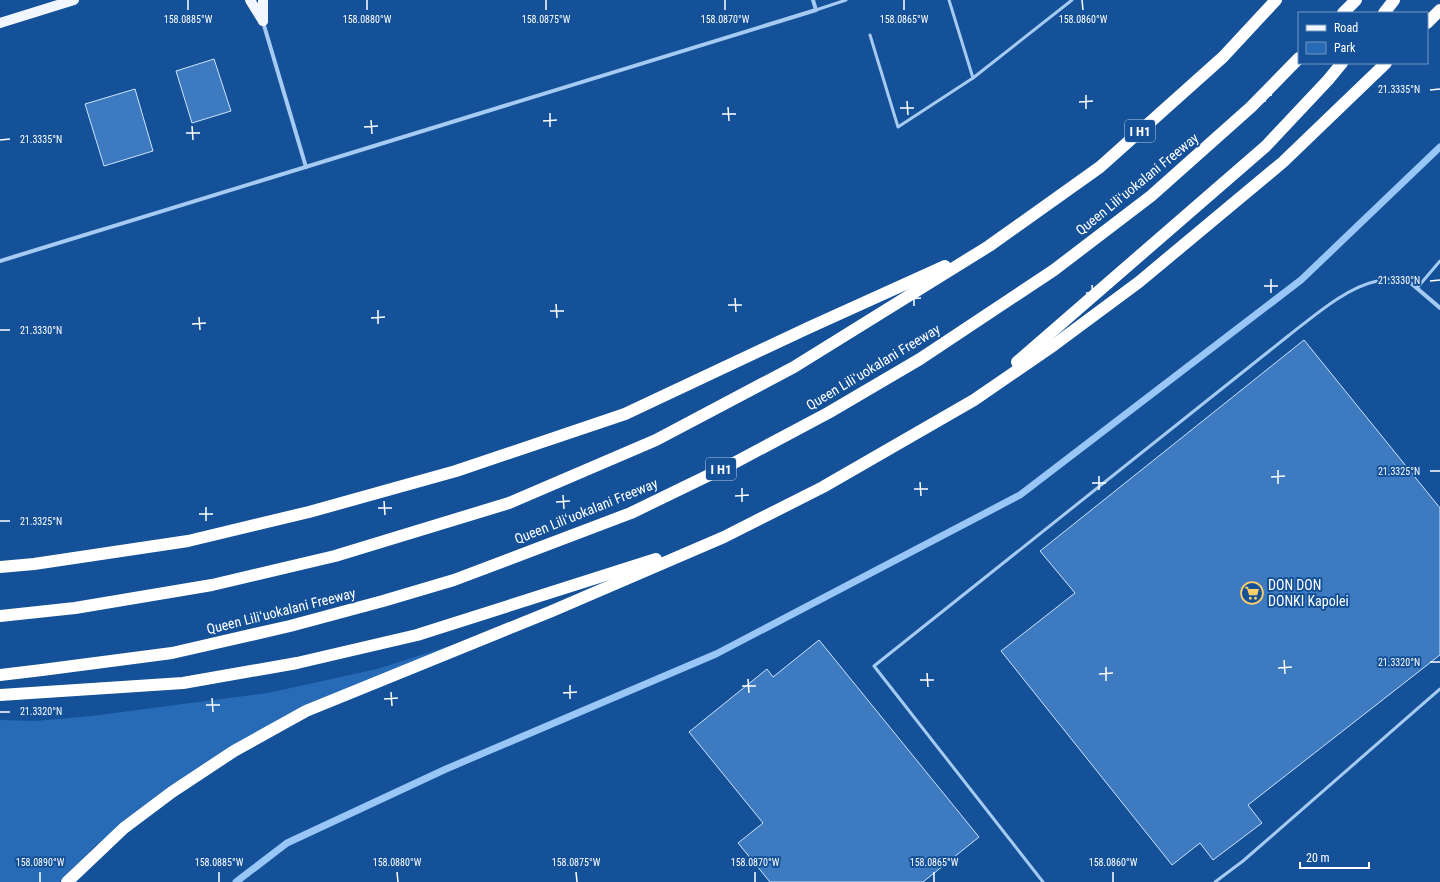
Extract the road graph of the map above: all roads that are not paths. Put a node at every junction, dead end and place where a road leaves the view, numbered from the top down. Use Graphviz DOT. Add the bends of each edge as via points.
graph roads {
  1 [pos="74,0"];
  2 [pos="250,0"];
  3 [pos="263,0"];
  4 [pos="813,0"];
  5 [pos="846,0"];
  6 [pos="949,0"];
  7 [pos="1072,0"];
  8 [pos="1276,0"];
  9 [pos="1356,0"];
  10 [pos="1394,0"];
  11 [pos="816,10"];
  12 [pos="1440,10"];
  13 [pos="1344,12"];
  14 [pos="1385,12"];
  15 [pos="263,21"];
  16 [pos="1428,22"];
  17 [pos="0,23"];
  18 [pos="870,35"];
  19 [pos="1298,59"];
  20 [pos="1341,64"];
  21 [pos="1385,64"];
  22 [pos="973,78"];
  23 [pos="306,167"];
  24 [pos="989,246"];
  25 [pos="0,261"];
  26 [pos="1440,261"];
  27 [pos="1405,278"];
  28 [pos="1417,288"];
  29 [pos="1440,308"];
  30 [pos="974,400"];
  31 [pos="724,537"];
  32 [pos="0,567"];
  33 [pos="0,616"];
  34 [pos="0,675"];
  35 [pos="1440,688"];
  36 [pos="0,695"];
  37 [pos="67,882"];
  38 [pos="1043,882"];
  39 [pos="1215,882"];
  1 -- 17 [label="main road"];
  2 -- 15 [label="main road"];
  3 -- 15 [label="main road"];
  4 -- 11 [label="street"];
  5 -- 11 [label="lane"];
  6 -- 22 [label="lane"];
  7 -- 22 [label="lane"];
  8 -- 24 [label="highway, I H1" via="1223,57 1100,167"];
  9 -- 13 [label="highway"];
  10 -- 14 [label="highway"];
  11 -- 23 [label="street"];
  12 -- 16 [label="highway"];
  15 -- 23 [label="street"];
  18 -- 22 [label="lane" via="898,127"];
  19 -- 34 [label="highway, Queen Liliʻuokalani Freeway / I H1" via="1251,107 1151,196 1054,270 920,359 828,413 631,513 454,580 290,626 172,653"];
  20 -- 30 [label="highway" via="1266,146"];
  21 -- 30 [label="highway" via="1283,162 1139,282"];
  23 -- 25 [label="street"];
  24 -- 32 [label="highway" via="625,414 456,471 309,512 188,541"];
  24 -- 33 [label="highway, I H1" via="794,367 656,440 509,503 335,556 212,585 75,608"];
  26 -- 28 [label="lane"];
  27 -- 28 [label="street"];
  27 -- 38 [label="lane" via="1391,278 1355,288 1322,310 874,666"];
  28 -- 29 [label="street"];
  30 -- 31 [label="highway" via="823,486"];
  31 -- 36 [label="highway" via="417,635 297,663 183,683"];
  31 -- 37 [label="highway" via="552,611 306,711 234,751 172,792 124,828"];
  35 -- 39 [label="lane" via="1243,861"];
}
